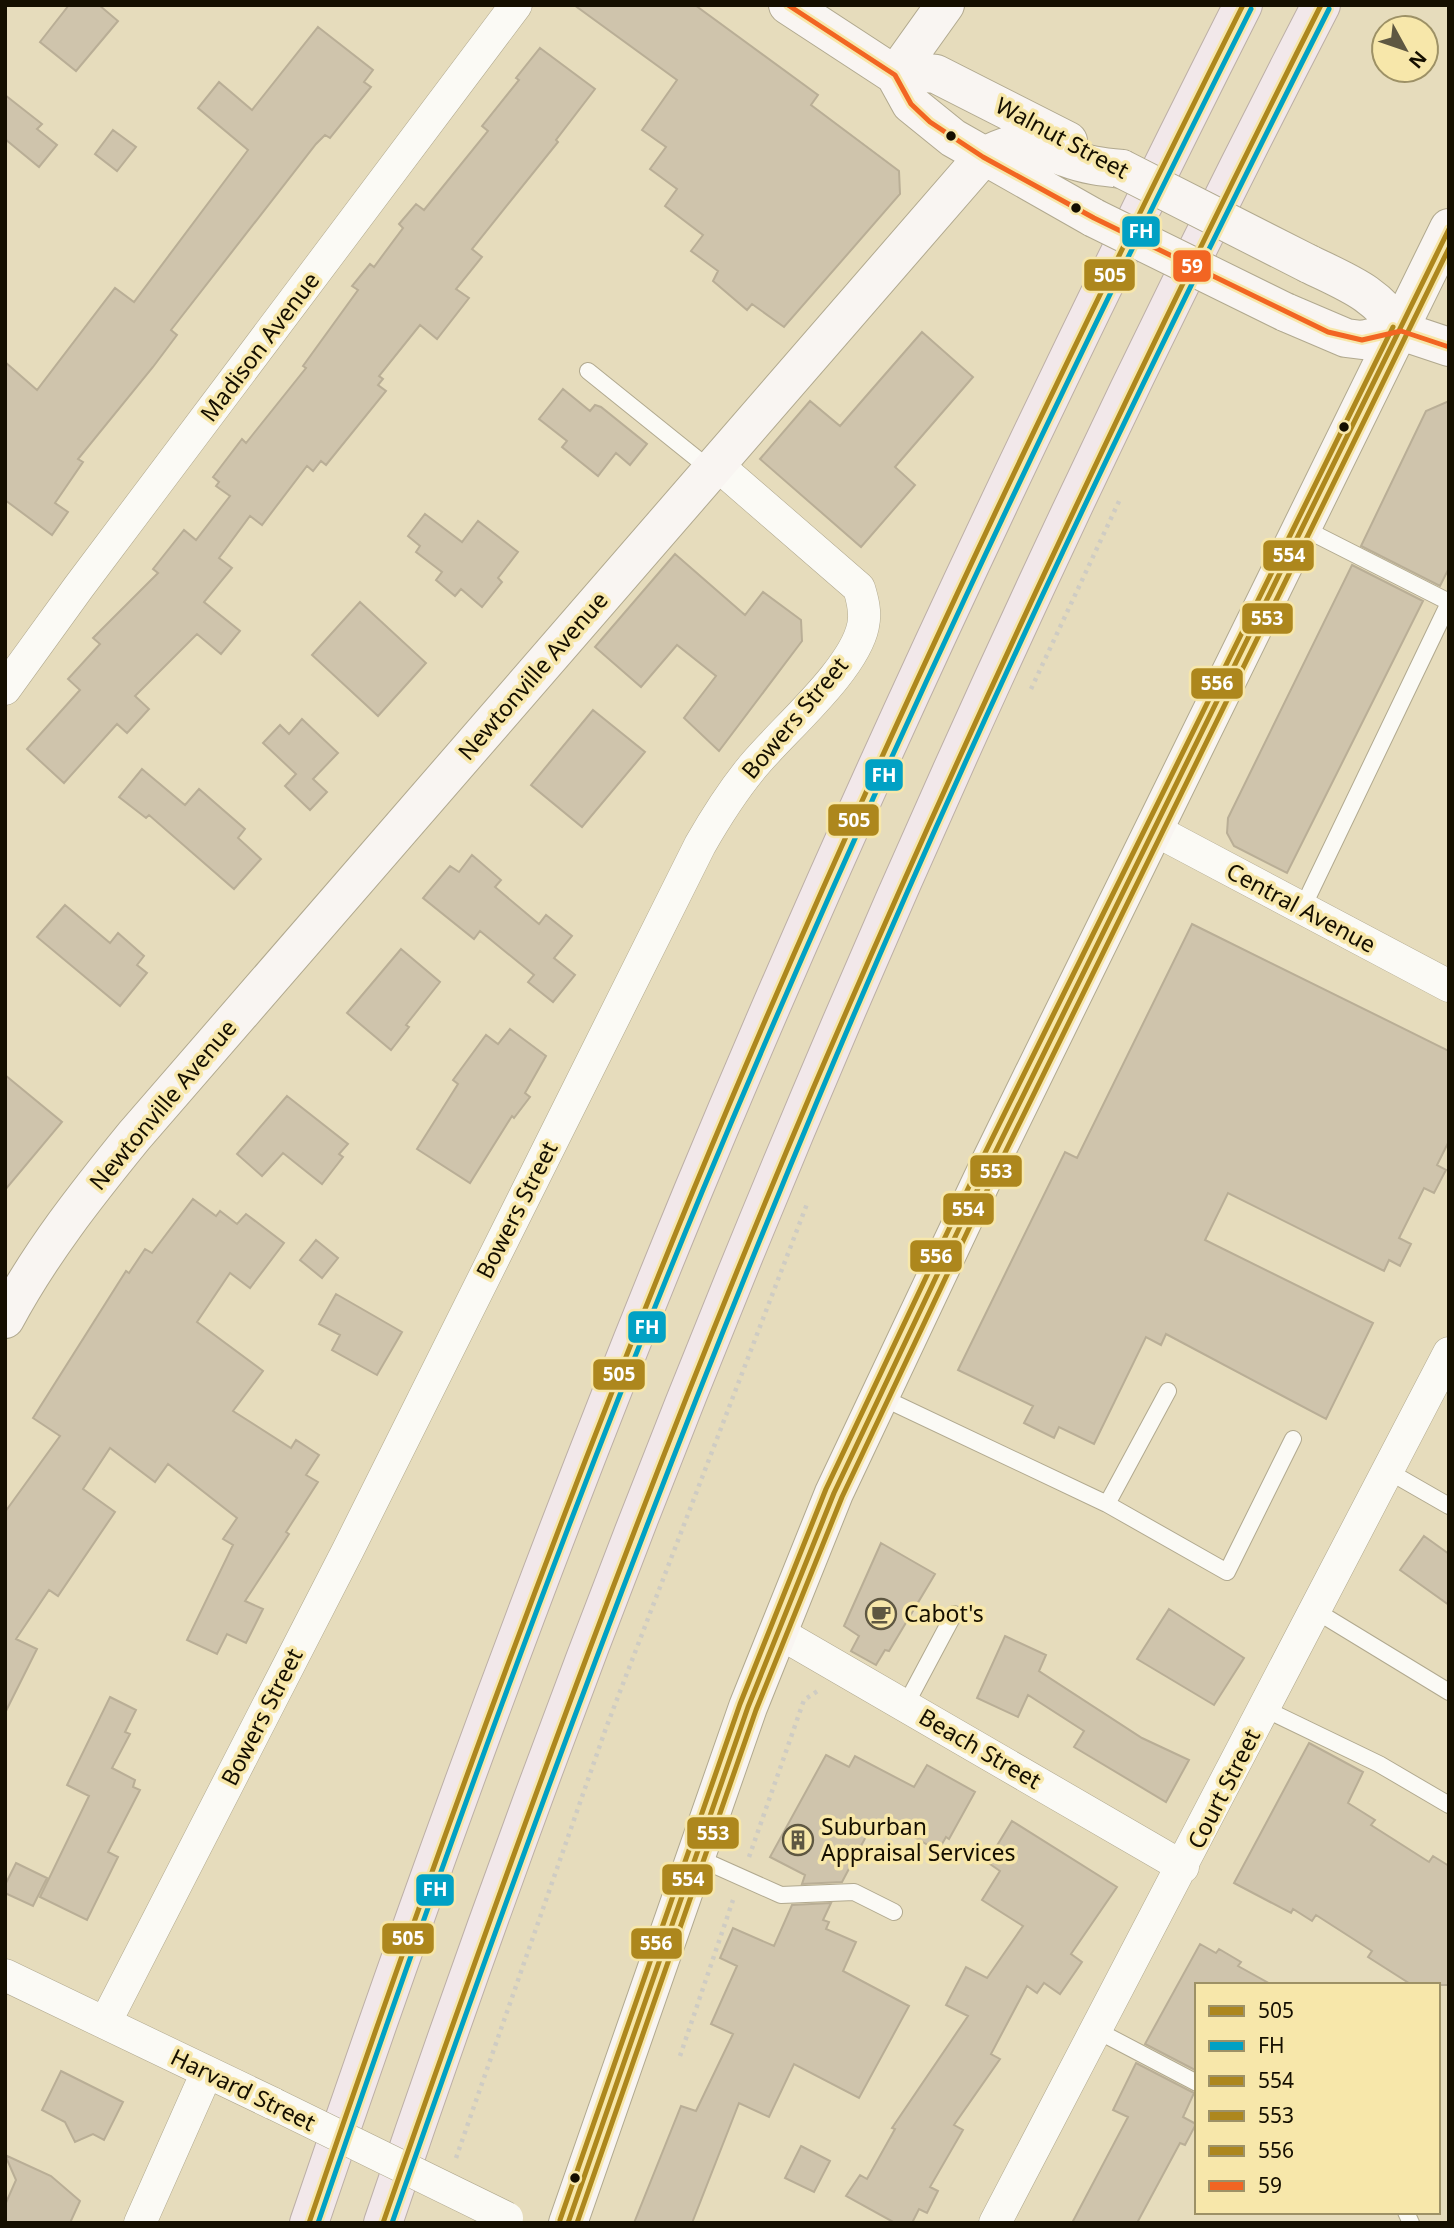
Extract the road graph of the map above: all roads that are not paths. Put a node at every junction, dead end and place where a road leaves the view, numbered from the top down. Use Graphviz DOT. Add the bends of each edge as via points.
graph roads {
  1 [pos="516,5"];
  2 [pos="788,5"];
  3 [pos="945,5"];
  4 [pos="1243,5"];
  5 [pos="1321,5"];
  6 [pos="895,75"];
  7 [pos="983,157"];
  8 [pos="1122,169"];
  9 [pos="1449,228"];
  10 [pos="1401,331"];
  11 [pos="1449,347"];
  12 [pos="588,371"];
  13 [pos="713,467"];
  14 [pos="1303,528"];
  15 [pos="1449,603"];
  16 [pos="11,669"];
  17 [pos="1153,829"];
  18 [pos="1303,909"];
  19 [pos="1449,986"];
  20 [pos="5,1319"];
  21 [pos="1449,1353"];
  22 [pos="1168,1391"];
  23 [pos="879,1396"];
  24 [pos="1293,1439"];
  25 [pos="1388,1471"];
  26 [pos="1107,1504"];
  27 [pos="1449,1506"];
  28 [pos="1316,1611"];
  29 [pos="954,1614"];
  30 [pos="776,1631"];
  31 [pos="1449,1692"];
  32 [pos="905,1706"];
  33 [pos="1265,1709"];
  34 [pos="1449,1805"];
  35 [pos="695,1857"];
  36 [pos="1183,1867"];
  37 [pos="894,1912"];
  38 [pos="5,1975"];
  39 [pos="106,2023"];
  40 [pos="1096,2030"];
  41 [pos="207,2072"];
  42 [pos="1195,2082"];
  43 [pos="513,2220"];
  44 [pos="140,2223"];
  45 [pos="309,2223"];
  46 [pos="383,2223"];
  47 [pos="568,2223"];
  48 [pos="995,2223"];
  1 -- 16 [label="street, Madison Avenue"];
  2 -- 6 [label="main road"];
  3 -- 6 [label="main road"];
  4 -- 45 [label="highway" via="1020,454 864,794 734,1094 604,1410 478,1738"];
  5 -- 46 [label="highway" via="1082,484 806,1102 587,1649 466,1979"];
  6 -- 7 [label="main road" via="911,104"];
  6 -- 8 [label="main road, Walnut Street" via="922,71 956,82"];
  7 -- 8 [label="main road, Newtonville Avenue" via="1011,144 1031,143 1088,165"];
  7 -- 10 [label="main road, bridge" via="1094,218 1346,338 1362,340"];
  7 -- 13 [label="main road, Newtonville Avenue"];
  8 -- 10 [label="main road, Walnut Street, bridge" via="1374,297"];
  9 -- 10 [label="main road"];
  10 -- 11 [label="main road"];
  10 -- 14 [label="main road"];
  12 -- 13 [label="lane"];
  13 -- 20 [label="main road, Newtonville Avenue" via="134,1136 72,1213"];
  13 -- 39 [label="street, Bowers Street" via="859,589 863,626 856,645 841,669 740,783 699,845"];
  14 -- 15 [label="lane"];
  14 -- 17 [label="main road"];
  15 -- 18 [label="lane"];
  17 -- 18 [label="street, Central Avenue"];
  17 -- 23 [label="main road"];
  18 -- 19 [label="street, Central Avenue"];
  21 -- 25 [label="street, Court Street"];
  22 -- 26 [label="lane"];
  23 -- 26 [label="lane"];
  23 -- 30 [label="main road"];
  24 -- 26 [label="lane" via="1227,1572"];
  25 -- 27 [label="lane"];
  25 -- 28 [label="street, Court Street"];
  28 -- 31 [label="lane"];
  28 -- 33 [label="street, Court Street"];
  29 -- 32 [label="lane"];
  30 -- 32 [label="street, Beach Street"];
  30 -- 35 [label="main road"];
  32 -- 36 [label="street, Beach Street"];
  33 -- 34 [label="lane" via="1379,1764"];
  33 -- 36 [label="street, Court Street"];
  35 -- 37 [label="lane" via="781,1895 854,1892"];
  35 -- 47 [label="main road"];
  36 -- 40 [label="street, Court Street"];
  38 -- 39 [label="street, Harvard Street"];
  39 -- 41 [label="street, Harvard Street"];
  40 -- 42 [label="lane"];
  40 -- 48 [label="street, Court Street"];
  41 -- 43 [label="street, Harvard Street, bridge"];
  41 -- 44 [label="street"];
}
